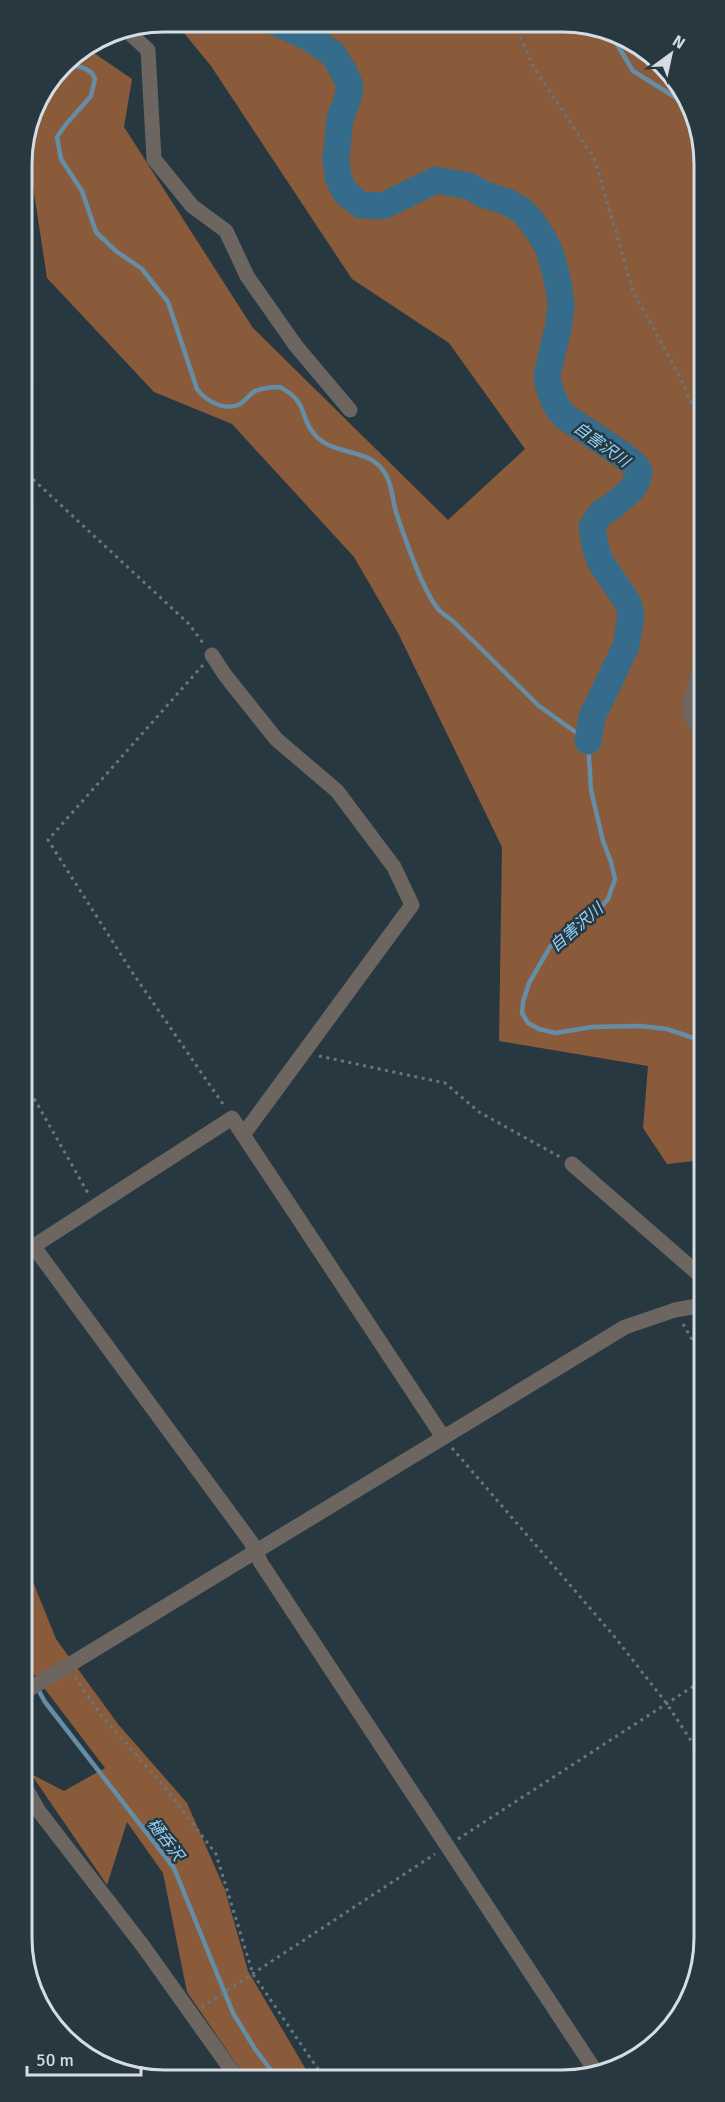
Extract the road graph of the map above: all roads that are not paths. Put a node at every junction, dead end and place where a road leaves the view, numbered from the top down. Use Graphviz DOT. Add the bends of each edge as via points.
graph roads {
  1 [pos="132,36"];
  2 [pos="350,410"];
  3 [pos="212,655"];
  4 [pos="694,689"];
  5 [pos="694,719"];
  6 [pos="243,1135"];
  7 [pos="572,1164"];
  8 [pos="32,1247"];
  9 [pos="32,1255"];
  10 [pos="693,1270"];
  11 [pos="693,1307"];
  12 [pos="443,1437"];
  13 [pos="256,1552"];
  14 [pos="32,1687"];
  15 [pos="32,1799"];
  16 [pos="592,2066"];
  17 [pos="231,2070"];
  1 -- 2 [label="street" via="148,50 154,159 192,206 226,231 253,285 296,346"];
  3 -- 6 [label="street" via="276,739 337,791 394,867 412,905"];
  4 -- 5 [label="street" via="690,703"];
  6 -- 8 [label="street" via="232,1118"];
  6 -- 12 [label="street"];
  7 -- 10 [label="street"];
  9 -- 13 [label="street"];
  11 -- 12 [label="street" via="625,1327"];
  12 -- 13 [label="street"];
  13 -- 14 [label="street"];
  13 -- 16 [label="street"];
  15 -- 17 [label="street"];
}
